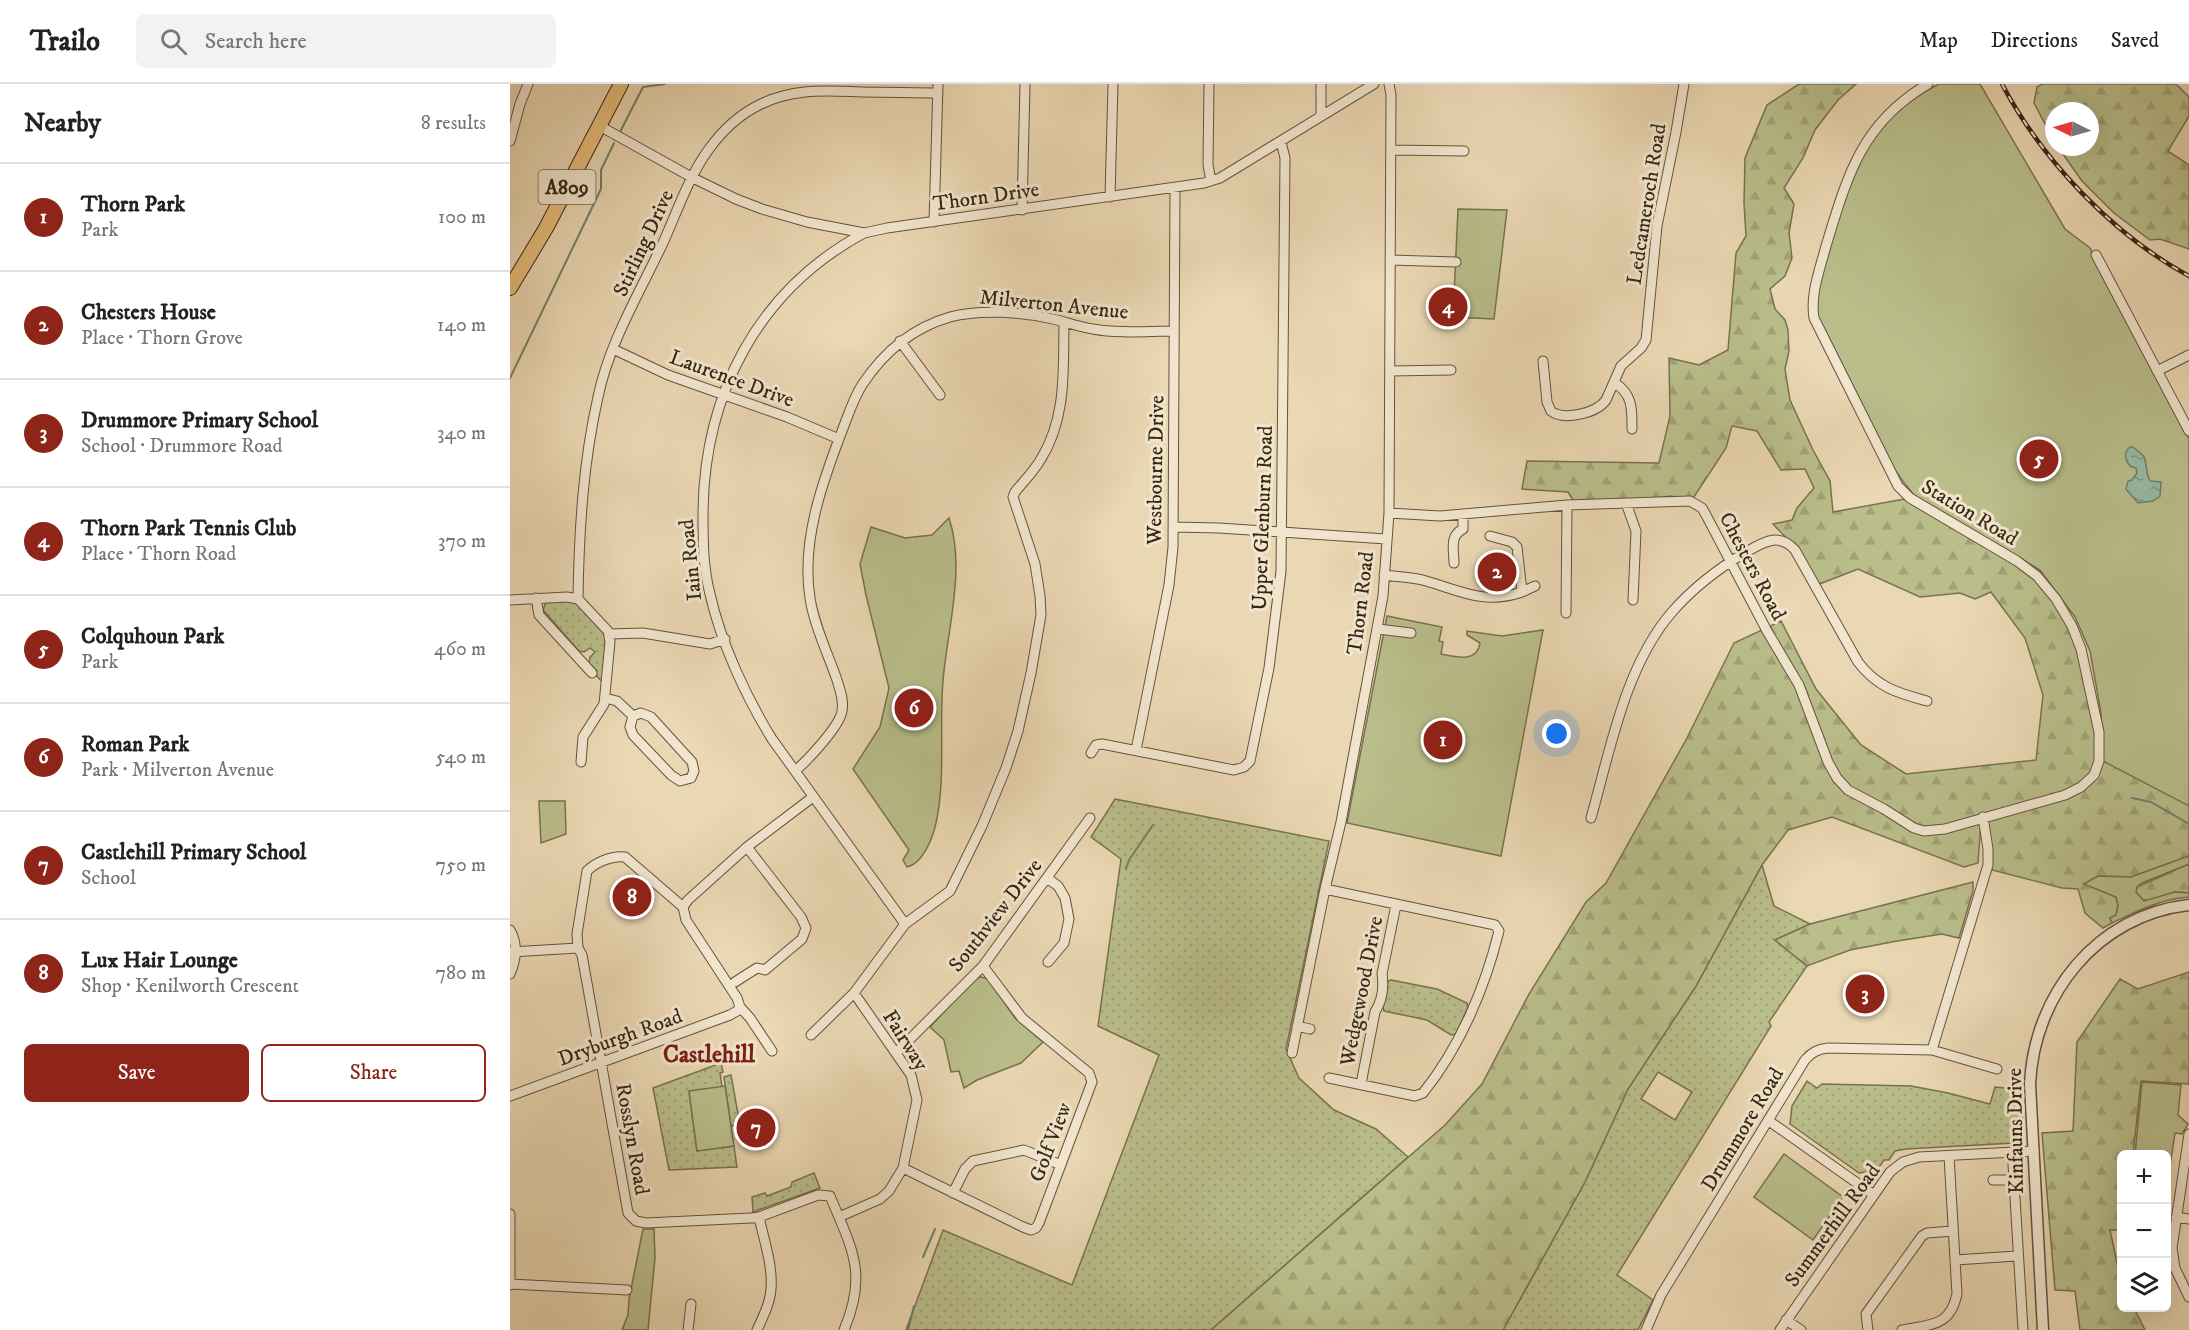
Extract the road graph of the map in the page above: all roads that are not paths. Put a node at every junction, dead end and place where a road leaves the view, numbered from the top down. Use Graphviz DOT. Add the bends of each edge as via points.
graph roads {
  1 [pos="528,84"];
  2 [pos="621,84"];
  3 [pos="1025,84"];
  4 [pos="1113,84"];
  5 [pos="1209,84"];
  6 [pos="1321,84"];
  7 [pos="1374,84"];
  8 [pos="1389,84"];
  9 [pos="1684,84"];
  10 [pos="1928,84"];
  11 [pos="938,88"];
  12 [pos="1321,116"];
  13 [pos="598,125"];
  14 [pos="510,141"];
  15 [pos="1281,142"];
  16 [pos="1391,150"];
  17 [pos="1464,151"];
  18 [pos="693,178"];
  19 [pos="1211,181"];
  20 [pos="1175,188"];
  21 [pos="1110,197"];
  22 [pos="1022,210"];
  23 [pos="934,222"];
  24 [pos="864,233"];
  25 [pos="2096,255"];
  26 [pos="1390,260"];
  27 [pos="1456,262"];
  28 [pos="510,288"];
  29 [pos="1064,322"];
  30 [pos="1174,331"];
  31 [pos="900,342"];
  32 [pos="613,349"];
  33 [pos="2189,355"];
  34 [pos="1543,361"];
  35 [pos="1390,370"];
  36 [pos="1451,370"];
  37 [pos="2157,371"];
  38 [pos="1615,383"];
  39 [pos="723,394"];
  40 [pos="940,395"];
  41 [pos="1632,429"];
  42 [pos="2189,431"];
  43 [pos="839,439"];
  44 [pos="1626,503"];
  45 [pos="1567,505"];
  46 [pos="1389,513"];
  47 [pos="1463,514"];
  48 [pos="1174,526"];
  49 [pos="1283,532"];
  50 [pos="1490,536"];
  51 [pos="1386,539"];
  52 [pos="1731,561"];
  53 [pos="1454,563"];
  54 [pos="1384,575"];
  55 [pos="1535,585"];
  56 [pos="1522,592"];
  57 [pos="536,598"];
  58 [pos="578,599"];
  59 [pos="510,600"];
  60 [pos="1633,600"];
  61 [pos="1566,613"];
  62 [pos="1377,629"];
  63 [pos="1411,633"];
  64 [pos="609,634"];
  65 [pos="725,639"];
  66 [pos="592,673"];
  67 [pos="605,694"];
  68 [pos="1927,701"];
  69 [pos="633,716"];
  70 [pos="1136,750"];
  71 [pos="1091,753"];
  72 [pos="581,762"];
  73 [pos="795,771"];
  74 [pos="813,797"];
  75 [pos="1983,817"];
  76 [pos="1090,818"];
  77 [pos="1591,819"];
  78 [pos="747,847"];
  79 [pos="1047,878"];
  80 [pos="1325,889"];
  81 [pos="1396,905"];
  82 [pos="2189,905"];
  83 [pos="683,907"];
  84 [pos="905,924"];
  85 [pos="510,930"];
  86 [pos="578,948"];
  87 [pos="513,951"];
  88 [pos="1048,962"];
  89 [pos="983,966"];
  90 [pos="510,974"];
  91 [pos="735,982"];
  92 [pos="854,993"];
  93 [pos="740,1007"];
  94 [pos="1297,1026"];
  95 [pos="1310,1029"];
  96 [pos="811,1035"];
  97 [pos="1932,1050"];
  98 [pos="772,1051"];
  99 [pos="896,1053"];
  100 [pos="1292,1053"];
  101 [pos="601,1063"];
  102 [pos="1997,1069"];
  103 [pos="1329,1078"];
  104 [pos="1360,1084"];
  105 [pos="510,1096"];
  106 [pos="1769,1121"];
  107 [pos="2189,1134"];
  108 [pos="2034,1151"];
  109 [pos="1949,1156"];
  110 [pos="2013,1164"];
  111 [pos="1061,1165"];
  112 [pos="903,1168"];
  113 [pos="1993,1180"];
  114 [pos="2014,1180"];
  115 [pos="953,1193"];
  116 [pos="1874,1195"];
  117 [pos="510,1214"];
  118 [pos="759,1217"];
  119 [pos="839,1217"];
  120 [pos="2176,1217"];
  121 [pos="2189,1219"];
  122 [pos="1953,1231"];
  123 [pos="2017,1256"];
  124 [pos="1955,1260"];
  125 [pos="510,1284"];
  126 [pos="627,1290"];
  127 [pos="2189,1297"];
  128 [pos="691,1304"];
  129 [pos="1786,1320"];
  130 [pos="688,1330"];
  131 [pos="757,1330"];
  132 [pos="844,1330"];
  133 [pos="1646,1330"];
  134 [pos="1780,1330"];
  135 [pos="1801,1330"];
  136 [pos="1868,1330"];
  137 [pos="1902,1330"];
  138 [pos="2023,1330"];
  139 [pos="2043,1330"];
  1 -- 14 [label="street"];
  2 -- 13 [label="main road, A809"];
  3 -- 22 [label="street"];
  4 -- 21 [label="street"];
  5 -- 19 [label="street"];
  6 -- 12 [label="street"];
  7 -- 12 [label="street, Thorn Drive"];
  8 -- 16 [label="street, Thorn Road"];
  9 -- 38 [label="street, Ledcameroch Road" via="1657,226 1646,340 1621,366"];
  10 -- 75 [label="street, Station Road" via="1890,112 1861,149 1846,181 1812,308 1816,324 1898,486 1910,498 2037,576 2056,599 2081,650 2100,741 2094,775 2065,795"];
  11 -- 18 [label="street, Stirling Drive" via="814,90 778,97 731,123 709,148"];
  11 -- 23 [label="street"];
  12 -- 15 [label="street, Thorn Drive"];
  13 -- 18 [label="street, Thorn Drive"];
  13 -- 28 [label="main road, A809" via="546,228"];
  15 -- 19 [label="street, Thorn Drive"];
  15 -- 49 [label="street, Upper Glenburn Road" via="1285,158"];
  16 -- 17 [label="street"];
  16 -- 26 [label="street, Thorn Road"];
  18 -- 24 [label="street, Thorn Drive" via="762,209"];
  18 -- 32 [label="street, Stirling Drive"];
  19 -- 20 [label="street, Thorn Drive"];
  20 -- 21 [label="street, Thorn Drive"];
  20 -- 30 [label="street, Westbourne Drive"];
  21 -- 22 [label="street, Thorn Drive"];
  22 -- 23 [label="street, Thorn Drive"];
  23 -- 24 [label="street, Thorn Drive"];
  24 -- 39 [label="street, Iain Road" via="826,256 782,298 754,333"];
  25 -- 37 [label="street"];
  26 -- 27 [label="street"];
  26 -- 35 [label="street, Thorn Road"];
  29 -- 30 [label="street, Milverton Avenue" via="1103,331"];
  29 -- 31 [label="street, Milverton Avenue" via="1046,317 979,313 949,318"];
  29 -- 84 [label="street" via="1063,392 1058,422 1042,457 1013,497 1035,564 1041,615 1018,730 996,795 950,891"];
  30 -- 48 [label="street, Westbourne Drive"];
  31 -- 40 [label="street"];
  31 -- 43 [label="street, Milverton Avenue" via="861,387"];
  32 -- 39 [label="street, Laurence Drive" via="668,375"];
  32 -- 58 [label="street, Stirling Drive" via="598,393 589,444 579,539"];
  33 -- 37 [label="street"];
  34 -- 38 [label="street" via="1548,402 1551,411 1559,415 1597,410"];
  35 -- 36 [label="street"];
  35 -- 46 [label="street, Thorn Road"];
  37 -- 42 [label="street"];
  38 -- 41 [label="street" via="1631,399"];
  39 -- 43 [label="street, Laurence Drive"];
  39 -- 65 [label="street, Iain Road" via="708,452 703,529 709,593"];
  43 -- 73 [label="street, Milverton Avenue" via="823,484 807,574 813,613 843,702 842,713"];
  44 -- 45 [label="street, Chesters Road"];
  44 -- 52 [label="street, Chesters Road" via="1680,500 1697,505 1706,514"];
  44 -- 60 [label="street" via="1636,531 1635,563 1628,570"];
  45 -- 47 [label="street, Chesters Road"];
  45 -- 61 [label="street"];
  46 -- 47 [label="street, Chesters Road"];
  46 -- 51 [label="street, Thorn Road"];
  47 -- 53 [label="street" via="1465,530 1453,539"];
  48 -- 49 [label="street"];
  48 -- 70 [label="street, Westbourne Drive" via="1169,585"];
  49 -- 51 [label="street"];
  49 -- 70 [label="street, Upper Glenburn Road" via="1279,603 1250,761 1234,770"];
  50 -- 56 [label="street" via="1517,547"];
  51 -- 54 [label="street, Thorn Road"];
  52 -- 68 [label="street" via="1768,541 1788,543 1868,675 1898,692"];
  52 -- 75 [label="street, Chesters Road" via="1799,685 1828,762 1848,790 1924,831"];
  52 -- 77 [label="street" via="1709,576 1671,613 1647,651 1623,707"];
  54 -- 56 [label="street" via="1419,579 1485,598"];
  54 -- 62 [label="street, Thorn Road"];
  55 -- 56 [label="street"];
  57 -- 58 [label="street"];
  57 -- 59 [label="street"];
  57 -- 66 [label="street" via="539,615"];
  58 -- 64 [label="street"];
  62 -- 63 [label="street"];
  62 -- 80 [label="street, Thorn Road"];
  64 -- 65 [label="street" via="659,635 703,644"];
  64 -- 67 [label="street"];
  65 -- 73 [label="street, Iain Road" via="754,709"];
  67 -- 69 [label="street"];
  67 -- 72 [label="street" via="601,711 583,737"];
  69 -- 69 [label="street" via="646,714 667,733 692,762 691,778 676,780 633,735"];
  70 -- 71 [label="street, Upper Glenburn Road" via="1098,743"];
  73 -- 74 [label="street, Iain Road"];
  74 -- 78 [label="street"];
  74 -- 84 [label="street, Iain Road"];
  75 -- 97 [label="street" via="1988,865"];
  76 -- 79 [label="street, Southview Drive"];
  78 -- 83 [label="street"];
  78 -- 91 [label="street" via="806,928 802,939 765,970 757,968"];
  79 -- 88 [label="street" via="1065,898 1069,919 1064,943"];
  79 -- 89 [label="street, Southview Drive"];
  80 -- 81 [label="street, Wedgewood Drive"];
  80 -- 94 [label="street, Thorn Road"];
  81 -- 104 [label="street, Wedgewood Drive" via="1382,974 1384,984"];
  81 -- 104 [label="street, Wedgewood Drive" via="1495,925 1499,931 1489,968 1458,1041 1424,1094 1415,1096"];
  82 -- 108 [label="street, Kinfauns Drive" via="2130,923 2112,934 2074,967 2054,995 2039,1030 2032,1064"];
  83 -- 86 [label="street, Rosslyn Road" via="625,857 605,860 587,871"];
  83 -- 93 [label="street" via="686,920"];
  84 -- 92 [label="street"];
  85 -- 87 [label="street"];
  86 -- 87 [label="street"];
  86 -- 101 [label="street, Rosslyn Road"];
  87 -- 90 [label="street" via="515,963"];
  89 -- 99 [label="street, Southview Drive"];
  89 -- 111 [label="street, Golf View" via="1022,1018 1089,1073 1092,1082"];
  92 -- 96 [label="street"];
  92 -- 99 [label="street, Fairway"];
  93 -- 98 [label="street"];
  93 -- 101 [label="street, Dryburgh Road" via="730,1015"];
  94 -- 95 [label="street"];
  94 -- 100 [label="street, Thorn Road"];
  97 -- 102 [label="street, Drummore Road"];
  97 -- 106 [label="street, Drummore Road" via="1818,1049 1805,1060"];
  99 -- 112 [label="street, Fairway" via="911,1075 917,1100"];
  101 -- 105 [label="street, Dryburgh Road"];
  101 -- 118 [label="street, Rosslyn Road" via="628,1213 636,1221"];
  103 -- 104 [label="street, Wedgewood Drive"];
  106 -- 116 [label="street"];
  106 -- 133 [label="street, Drummore Road" via="1661,1295"];
  107 -- 120 [label="street"];
  108 -- 109 [label="street, Summerhill Road"];
  108 -- 139 [label="street, Kinfauns Drive"];
  109 -- 116 [label="street, Summerhill Road" via="1903,1162 1890,1172"];
  109 -- 122 [label="street"];
  110 -- 114 [label="street"];
  111 -- 115 [label="street" via="1024,1150 984,1158 965,1168"];
  111 -- 115 [label="street, Golf View" via="1039,1223 1031,1230"];
  112 -- 115 [label="street, Golf View"];
  112 -- 119 [label="street, Fairway" via="880,1199"];
  113 -- 114 [label="street"];
  114 -- 123 [label="street"];
  116 -- 129 [label="street, Summerhill Road"];
  117 -- 125 [label="street"];
  118 -- 119 [label="street, Rosslyn Road" via="818,1195 830,1196"];
  118 -- 131 [label="street" via="771,1288"];
  119 -- 132 [label="street" via="857,1276 855,1300"];
  120 -- 121 [label="street"];
  120 -- 127 [label="street" via="2173,1261"];
  122 -- 124 [label="street"];
  122 -- 136 [label="street" via="1922,1236 1866,1314"];
  123 -- 124 [label="street"];
  123 -- 138 [label="street"];
  124 -- 137 [label="street" via="1957,1294 1953,1311 1940,1322"];
  125 -- 126 [label="street"];
  128 -- 130 [label="street"];
  129 -- 134 [label="street, Summerhill Road"];
  129 -- 135 [label="street"];
}
